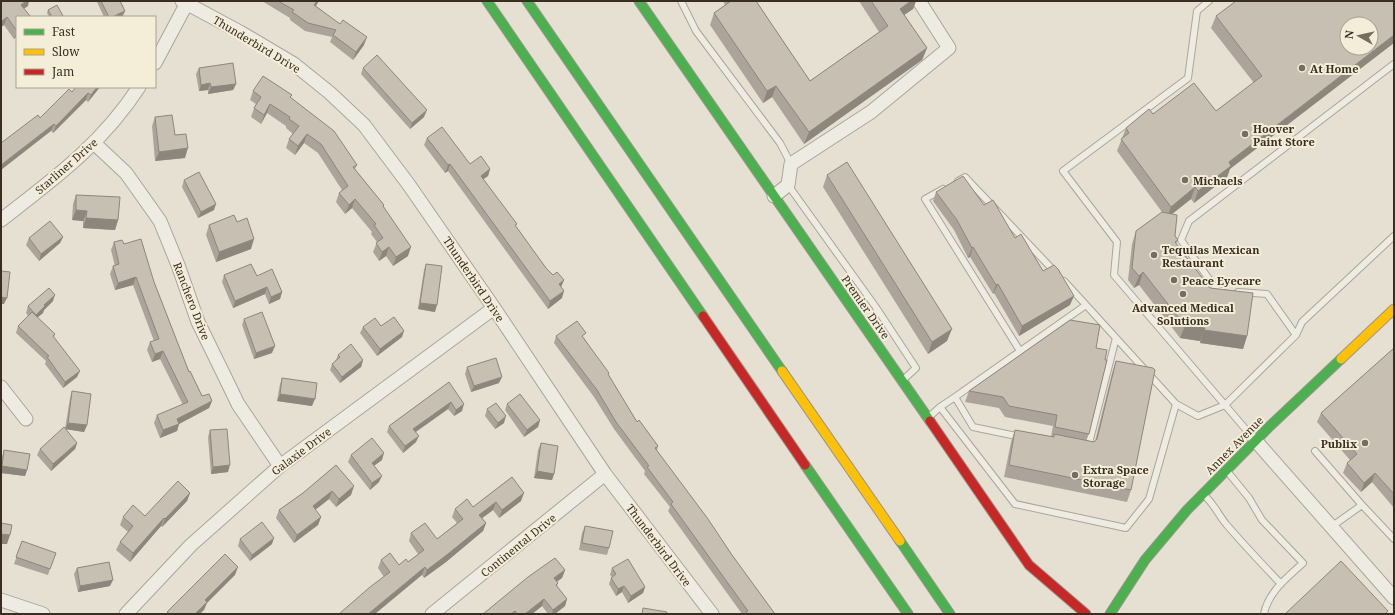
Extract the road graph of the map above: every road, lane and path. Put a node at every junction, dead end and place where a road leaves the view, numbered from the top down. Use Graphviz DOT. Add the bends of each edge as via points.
graph roads {
  1 [pos="487,1"];
  2 [pos="527,1"];
  3 [pos="639,1"];
  4 [pos="681,1"];
  5 [pos="919,1"];
  6 [pos="1210,1"];
  7 [pos="185,2"];
  8 [pos="156,61"];
  9 [pos="1394,64"];
  10 [pos="138,88"];
  11 [pos="95,144"];
  12 [pos="791,164"];
  13 [pos="788,185"];
  14 [pos="774,196"];
  15 [pos="1,220"];
  16 [pos="1394,236"];
  17 [pos="1086,305"];
  18 [pos="494,308"];
  19 [pos="1393,311"];
  20 [pos="1296,335"];
  21 [pos="1116,338"];
  22 [pos="1020,351"];
  23 [pos="902,381"];
  24 [pos="1,387"];
  25 [pos="955,397"];
  26 [pos="1176,404"];
  27 [pos="1225,405"];
  28 [pos="940,407"];
  29 [pos="928,417"];
  30 [pos="26,419"];
  31 [pos="1027,438"];
  32 [pos="1255,440"];
  33 [pos="1080,449"];
  34 [pos="1316,451"];
  35 [pos="280,466"];
  36 [pos="1226,470"];
  37 [pos="605,474"];
  38 [pos="1203,494"];
  39 [pos="1362,504"];
  40 [pos="1331,527"];
  41 [pos="1394,539"];
  42 [pos="1281,584"];
  43 [pos="1394,598"];
  44 [pos="1,600"];
  45 [pos="43,614"];
  46 [pos="126,614"];
  47 [pos="432,614"];
  48 [pos="712,614"];
  49 [pos="908,614"];
  50 [pos="950,614"];
  51 [pos="1086,614"];
  52 [pos="1110,614"];
  53 [pos="1264,614"];
  1 -- 49 [label="main road"];
  2 -- 50 [label="main road"];
  3 -- 14 [label="main road, Premier Drive"];
  4 -- 12 [label="lane" via="696,30 780,143"];
  5 -- 12 [label="street" via="949,48 871,112"];
  6 -- 27 [label="lane" via="1198,11 1188,78 1063,171 1117,242 1114,275"];
  7 -- 8 [label="street"];
  7 -- 18 [label="street, Thunderbird Drive" via="294,64 364,125"];
  9 -- 20 [label="lane" via="1189,221 1181,240 1217,290 1267,294"];
  10 -- 11 [label="street, Starliner Drive"];
  11 -- 15 [label="street, Starliner Drive" via="60,175"];
  11 -- 35 [label="street, Ranchero Drive" via="126,173 160,221 198,322 238,404"];
  12 -- 13 [label="street"];
  13 -- 14 [label="street"];
  13 -- 23 [label="lane" via="916,368"];
  14 -- 23 [label="main road, Premier Drive"];
  16 -- 20 [label="lane" via="1302,322"];
  17 -- 21 [label="lane"];
  17 -- 22 [label="lane"];
  17 -- 22 [label="lane" via="965,177 925,199"];
  18 -- 35 [label="street, Galaxie Drive"];
  18 -- 37 [label="street, Thunderbird Drive"];
  19 -- 32 [label="main road, Annex Avenue"];
  20 -- 27 [label="lane"];
  21 -- 26 [label="lane"];
  21 -- 33 [label="lane" via="1088,450"];
  22 -- 25 [label="lane"];
  23 -- 29 [label="main road, Premier Drive"];
  24 -- 30 [label="street"];
  25 -- 28 [label="lane"];
  25 -- 31 [label="lane" via="973,427"];
  26 -- 27 [label="lane" via="1198,416"];
  26 -- 28 [label="lane" via="1149,499 1126,528 1015,504"];
  27 -- 32 [label="lane"];
  28 -- 29 [label="lane"];
  29 -- 51 [label="main road, Premier Drive" via="1030,565"];
  32 -- 36 [label="main road, Annex Avenue"];
  32 -- 40 [label="street"];
  34 -- 39 [label="lane"];
  35 -- 46 [label="street, Galaxie Drive" via="192,545"];
  36 -- 38 [label="main road, Annex Avenue"];
  36 -- 42 [label="lane" via="1249,498 1262,520 1303,563"];
  37 -- 47 [label="street, Continental Drive"];
  37 -- 48 [label="street, Thunderbird Drive"];
  38 -- 42 [label="lane" via="1214,504 1235,535"];
  38 -- 52 [label="main road, Annex Avenue" via="1145,560"];
  39 -- 40 [label="lane"];
  39 -- 41 [label="lane"];
  40 -- 43 [label="street"];
  42 -- 53 [label="lane" via="1266,602"];
  44 -- 45 [label="street"];
}
